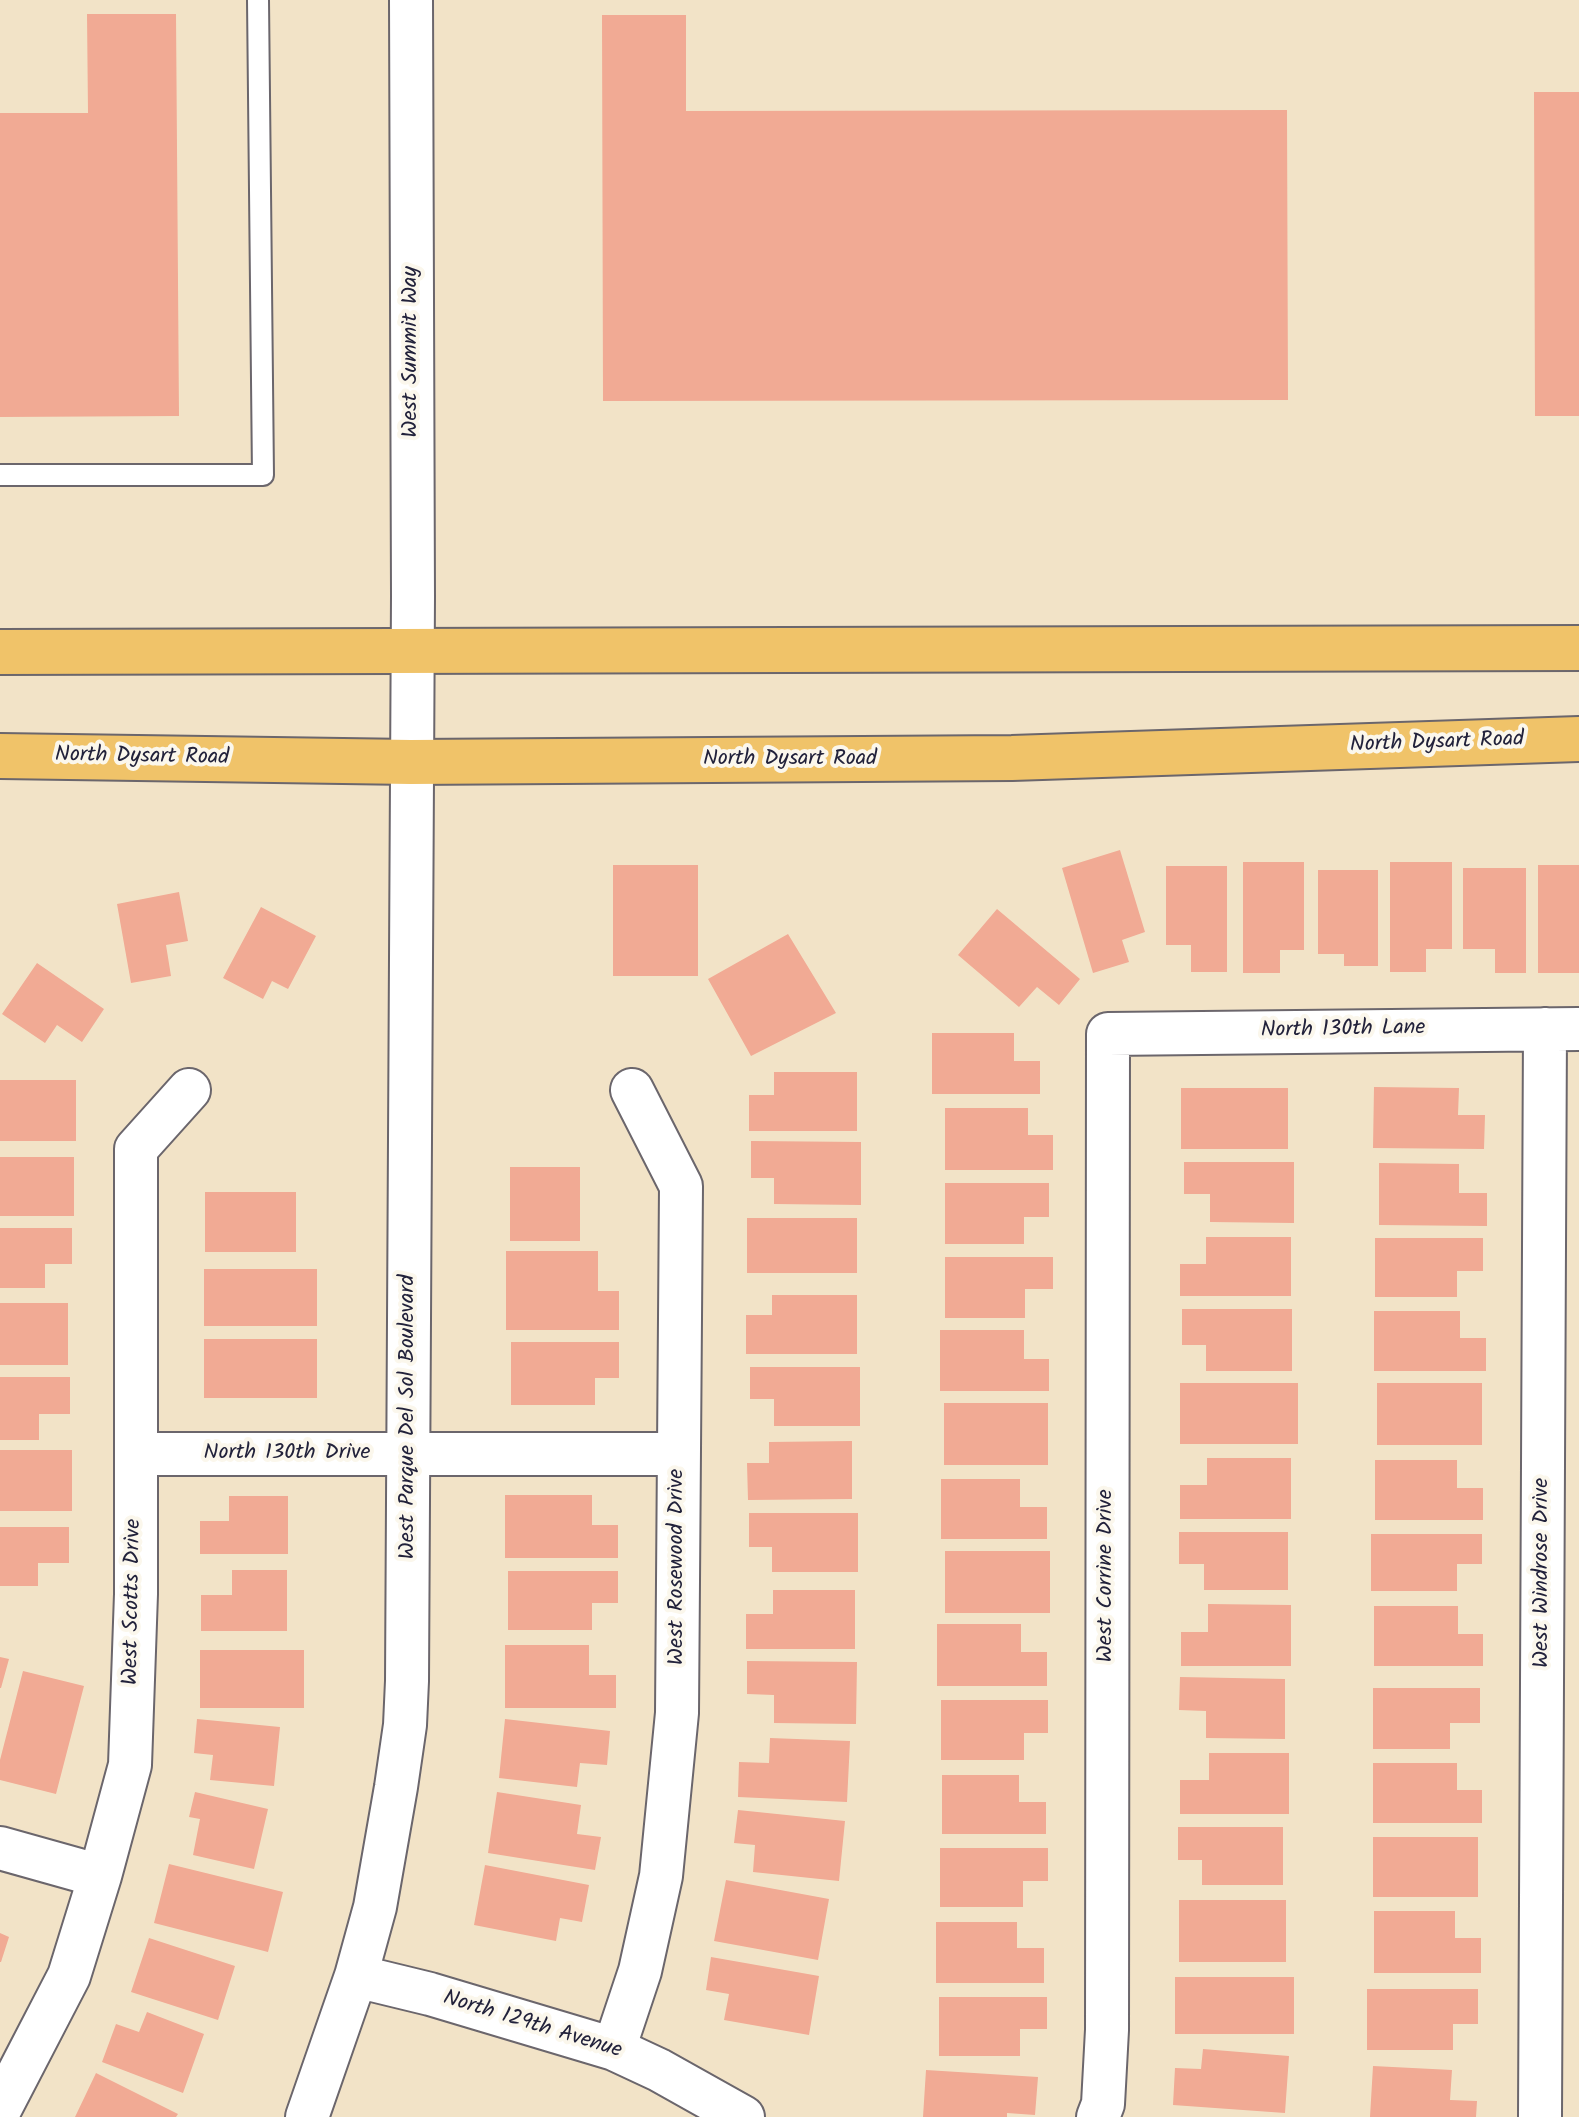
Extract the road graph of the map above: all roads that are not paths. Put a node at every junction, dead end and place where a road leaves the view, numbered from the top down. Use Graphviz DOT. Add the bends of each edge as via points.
graph roads {
  1 [pos="258,0"];
  2 [pos="411,0"];
  3 [pos="0,475"];
  4 [pos="1579,648"];
  5 [pos="0,652"];
  6 [pos="412,653"];
  7 [pos="411,704"];
  8 [pos="1579,739"];
  9 [pos="0,756"];
  10 [pos="411,762"];
  11 [pos="1562,1029"];
  12 [pos="1108,1034"];
  13 [pos="189,1090"];
  14 [pos="632,1090"];
  15 [pos="136,1454"];
  16 [pos="410,1454"];
  17 [pos="678,1454"];
  18 [pos="0,1848"];
  19 [pos="100,1876"];
  20 [pos="356,1976"];
  21 [pos="614,2049"];
  22 [pos="0,2109"];
  23 [pos="307,2117"];
  24 [pos="743,2117"];
  25 [pos="1098,2117"];
  26 [pos="1540,2117"];
  1 -- 3 [label="lane" via="263,475"];
  2 -- 6 [label="street, West Summit Way"];
  4 -- 6 [label="main road"];
  5 -- 6 [label="main road"];
  6 -- 7 [label="street, West Summit Way"];
  7 -- 10 [label="street, West Parque Del Sol Boulevard"];
  8 -- 10 [label="main road, North Dysart Road" via="1012,758"];
  9 -- 10 [label="main road, North Dysart Road"];
  10 -- 16 [label="street, West Parque Del Sol Boulevard"];
  11 -- 12 [label="street, North 130th Lane"];
  11 -- 26 [label="street, West Windrose Drive"];
  12 -- 25 [label="street, West Corrine Drive" via="1107,2030"];
  13 -- 15 [label="street, West Scotts Drive" via="136,1149"];
  14 -- 17 [label="street, West Rosewood Drive" via="681,1186"];
  15 -- 16 [label="street, North 130th Drive"];
  15 -- 19 [label="street, West Scotts Drive" via="130,1765"];
  16 -- 17 [label="street, North 130th Drive"];
  16 -- 20 [label="street, West Parque Del Sol Boulevard" via="405,1725 375,1907"];
  17 -- 21 [label="street, West Rosewood Drive" via="677,1713 661,1876 640,1971"];
  18 -- 19 [label="street"];
  19 -- 22 [label="street, West Scotts Drive" via="69,1976"];
  20 -- 21 [label="street, North 129th Avenue"];
  20 -- 23 [label="street, West Parque Del Sol Boulevard"];
  21 -- 24 [label="street, North 129th Avenue"];
}
